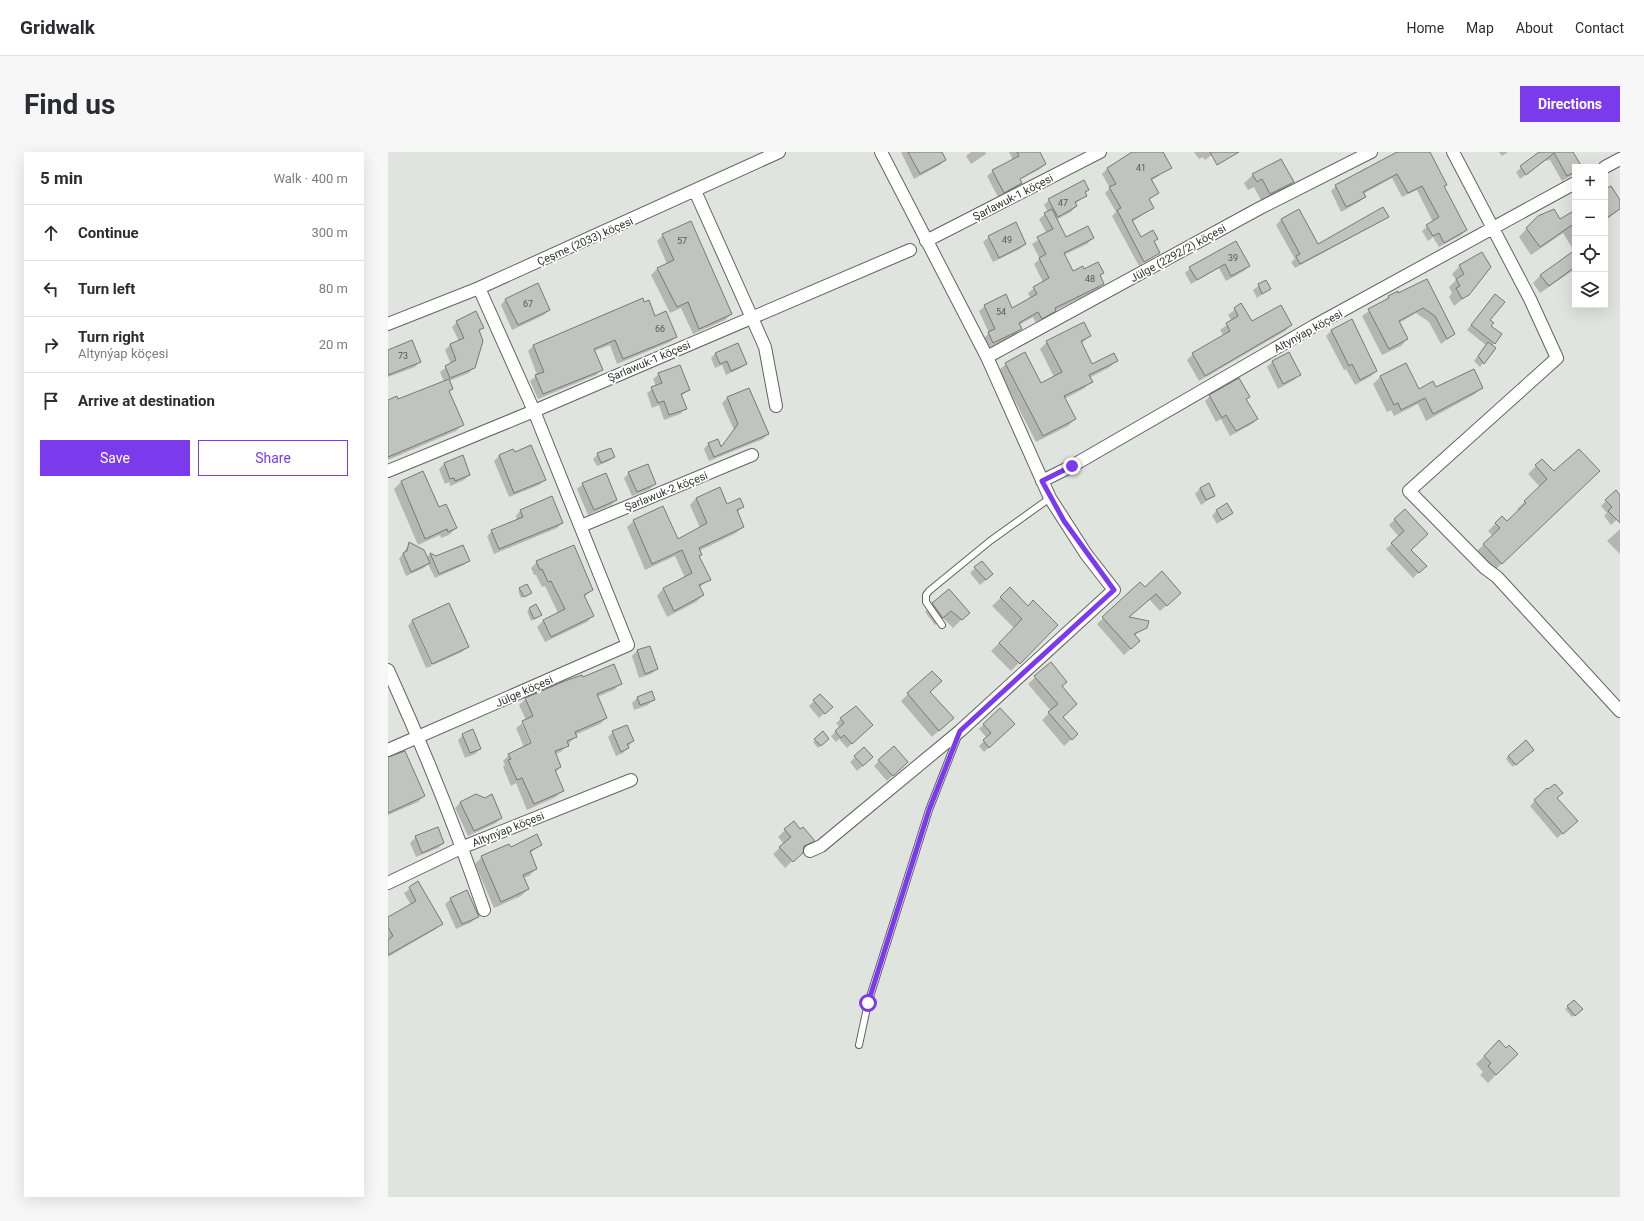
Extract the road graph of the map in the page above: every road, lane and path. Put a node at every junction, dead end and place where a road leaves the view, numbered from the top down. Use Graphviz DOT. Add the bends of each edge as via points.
graph roads {
  1 [pos="778,152"];
  2 [pos="881,152"];
  3 [pos="1100,152"];
  4 [pos="1371,152"];
  5 [pos="1453,152"];
  6 [pos="1620,159"];
  7 [pos="1608,165"];
  8 [pos="1572,186"];
  9 [pos="695,191"];
  10 [pos="1492,229"];
  11 [pos="926,241"];
  12 [pos="910,250"];
  13 [pos="479,288"];
  14 [pos="752,317"];
  15 [pos="388,324"];
  16 [pos="987,357"];
  17 [pos="776,406"];
  18 [pos="534,411"];
  19 [pos="752,455"];
  20 [pos="388,471"];
  21 [pos="1042,481"];
  22 [pos="1050,498"];
  23 [pos="581,526"];
  24 [pos="942,625"];
  25 [pos="388,670"];
  26 [pos="1620,711"];
  27 [pos="960,731"];
  28 [pos="419,738"];
  29 [pos="388,750"];
  30 [pos="631,780"];
  31 [pos="463,847"];
  32 [pos="810,851"];
  33 [pos="388,883"];
  34 [pos="484,910"];
  35 [pos="859,1045"];
  1 -- 9 [label="street, Çeşme (2033) köçesi"];
  2 -- 11 [label="street"];
  3 -- 11 [label="street, Şarlawuk-1 köçesi"];
  4 -- 16 [label="street, Jülge (2292/2) köçesi" via="1260,208"];
  5 -- 10 [label="street"];
  6 -- 7 [label="street"];
  8 -- 10 [label="street, Altynýap köçesi"];
  9 -- 13 [label="street, Çeşme (2033) köçesi"];
  9 -- 14 [label="street"];
  10 -- 21 [label="street, Altynýap köçesi" via="1314,326"];
  10 -- 26 [label="street" via="1530,299 1557,358 1409,491 1479,562 1497,576"];
  11 -- 16 [label="street"];
  12 -- 14 [label="street, Şarlawuk-1 köçesi"];
  13 -- 15 [label="street, Çeşme (2033) köçesi"];
  13 -- 18 [label="street"];
  14 -- 17 [label="street" via="765,348"];
  14 -- 18 [label="street, Şarlawuk-1 köçesi"];
  16 -- 21 [label="street"];
  18 -- 20 [label="street, Şarlawuk-1 köçesi"];
  18 -- 23 [label="street"];
  19 -- 23 [label="street, Şarlawuk-2 köçesi"];
  21 -- 22 [label="street"];
  22 -- 24 [label="lane" via="990,541 929,590 926,602"];
  22 -- 27 [label="street" via="1086,554 1114,590"];
  23 -- 28 [label="street, Jülge köçesi" via="628,645"];
  25 -- 28 [label="street"];
  27 -- 32 [label="street" via="821,846"];
  27 -- 35 [label="lane" via="926,818 868,1003"];
  28 -- 29 [label="street, Jülge köçesi"];
  28 -- 31 [label="street"];
  30 -- 31 [label="street, Altynýap köçesi"];
  31 -- 33 [label="street, Altynýap köçesi"];
  31 -- 34 [label="street"];
}
